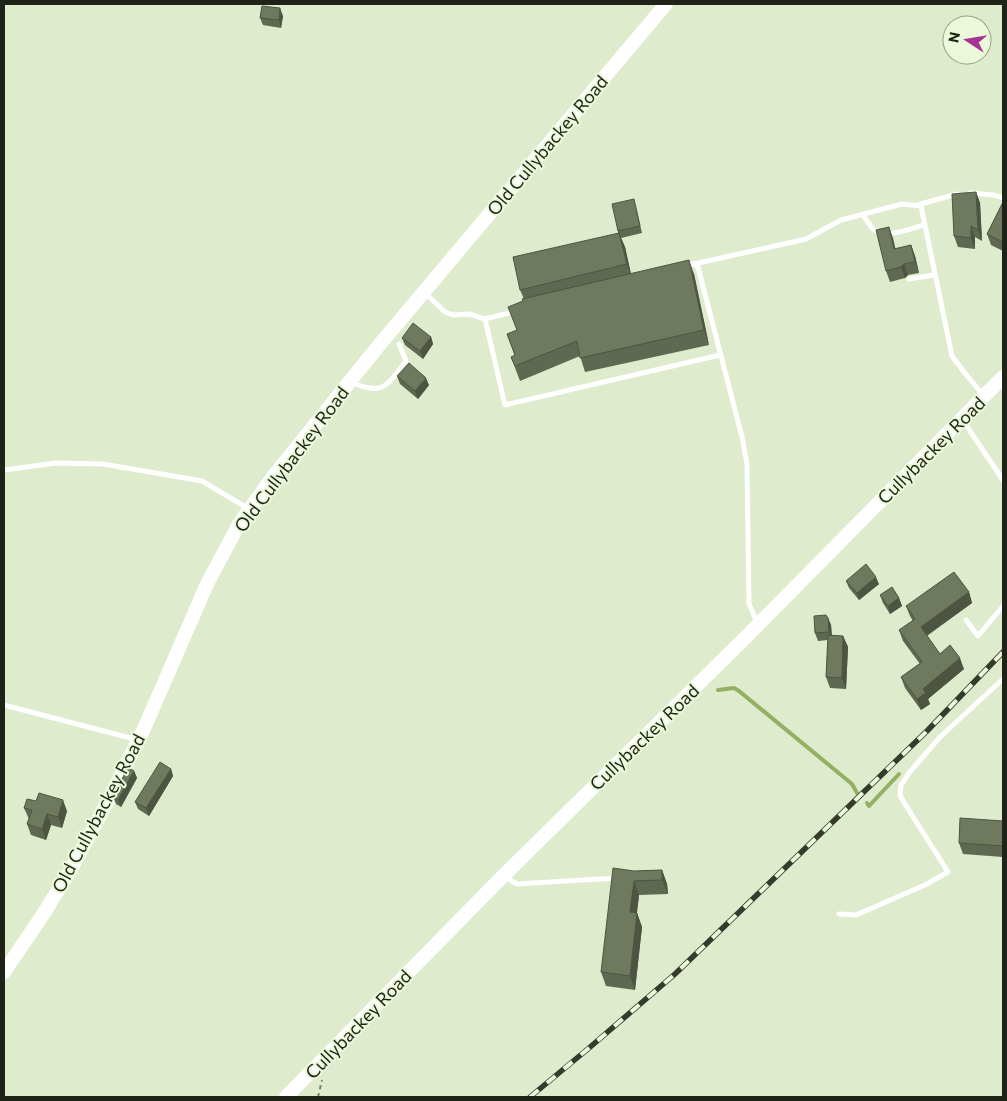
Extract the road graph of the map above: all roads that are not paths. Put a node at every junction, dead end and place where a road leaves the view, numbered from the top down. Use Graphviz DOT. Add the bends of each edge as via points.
graph roads {
  1 [pos="666,4"];
  2 [pos="1003,198"];
  3 [pos="916,205"];
  4 [pos="863,214"];
  5 [pos="924,225"];
  6 [pos="694,264"];
  7 [pos="680,266"];
  8 [pos="934,274"];
  9 [pos="909,279"];
  10 [pos="424,291"];
  11 [pos="523,310"];
  12 [pos="485,319"];
  13 [pos="399,344"];
  14 [pos="720,355"];
  15 [pos="1003,377"];
  16 [pos="349,382"];
  17 [pos="984,396"];
  18 [pos="962,419"];
  19 [pos="4,470"];
  20 [pos="1003,480"];
  21 [pos="250,509"];
  22 [pos="1003,606"];
  23 [pos="966,620"];
  24 [pos="758,625"];
  25 [pos="1003,679"];
  26 [pos="4,705"];
  27 [pos="138,740"];
  28 [pos="503,876"];
  29 [pos="625,877"];
  30 [pos="839,914"];
  31 [pos="4,972"];
  32 [pos="286,1097"];
  1 -- 10 [label="street, Old Cullybackey Road"];
  2 -- 3 [label="lane" via="965,193"];
  3 -- 4 [label="lane" via="902,204"];
  3 -- 5 [label="lane" via="921,206"];
  4 -- 5 [label="lane" via="872,228 880,233"];
  4 -- 6 [label="lane" via="841,220 806,239"];
  5 -- 8 [label="lane"];
  6 -- 7 [label="lane"];
  6 -- 14 [label="lane" via="698,267"];
  8 -- 9 [label="lane"];
  8 -- 17 [label="lane" via="952,356"];
  10 -- 12 [label="lane" via="445,312"];
  10 -- 16 [label="street, Old Cullybackey Road"];
  11 -- 12 [label="lane"];
  12 -- 14 [label="lane" via="505,405"];
  13 -- 16 [label="lane" via="406,361 389,383 380,389 370,389"];
  14 -- 24 [label="lane" via="747,464 749,604"];
  15 -- 17 [label="street, Cullybackey Road"];
  16 -- 21 [label="street, Old Cullybackey Road"];
  17 -- 18 [label="street, Cullybackey Road"];
  18 -- 20 [label="lane"];
  18 -- 24 [label="street, Cullybackey Road"];
  19 -- 21 [label="lane" via="56,463 103,464 202,481"];
  21 -- 27 [label="street, Old Cullybackey Road" via="207,584"];
  22 -- 23 [label="lane" via="978,636"];
  24 -- 28 [label="street, Cullybackey Road"];
  25 -- 30 [label="lane" via="940,737 901,785 900,795 904,804 948,872 856,915"];
  26 -- 27 [label="lane"];
  27 -- 31 [label="street, Old Cullybackey Road" via="70,871"];
  28 -- 29 [label="lane" via="517,884"];
  28 -- 32 [label="street, Cullybackey Road"];
}
